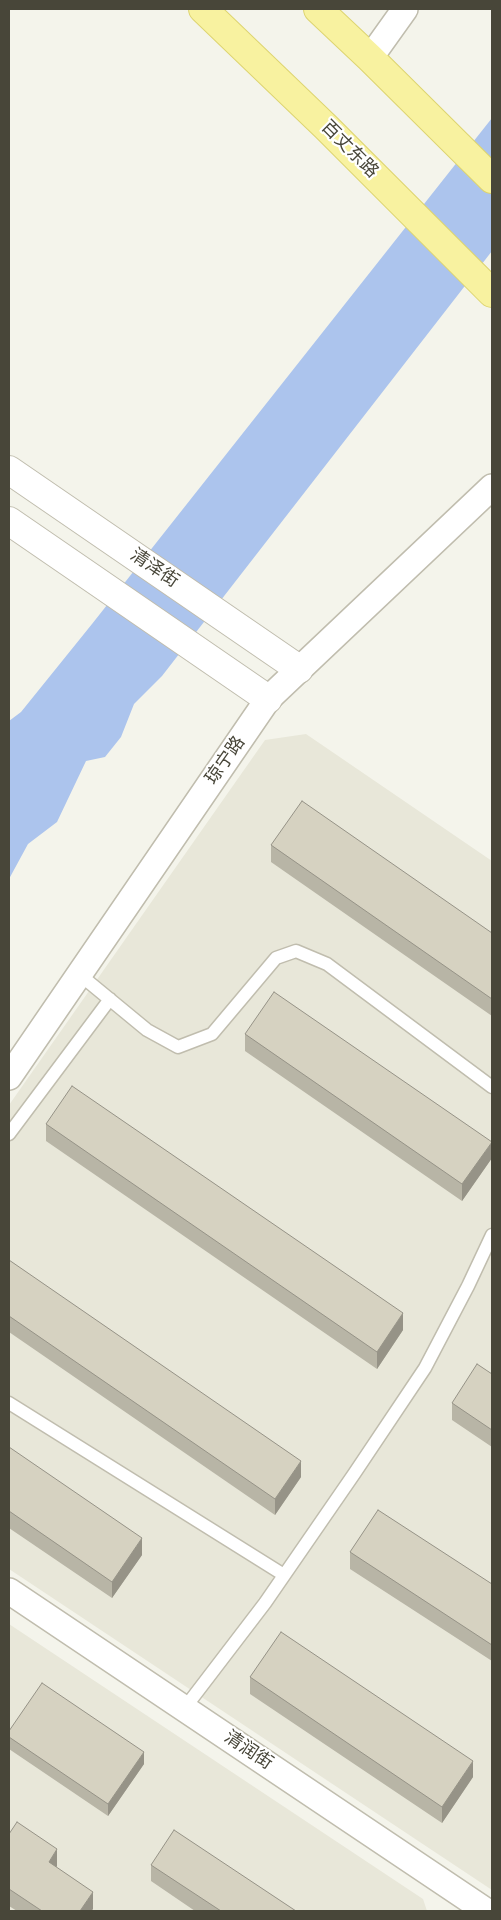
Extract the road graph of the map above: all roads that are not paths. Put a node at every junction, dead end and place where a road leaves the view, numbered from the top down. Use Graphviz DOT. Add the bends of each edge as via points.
graph roads {
  1 [pos="203,9"];
  2 [pos="318,9"];
  3 [pos="405,9"];
  4 [pos="370,58"];
  5 [pos="492,179"];
  6 [pos="492,293"];
  7 [pos="9,470"];
  8 [pos="492,487"];
  9 [pos="9,521"];
  10 [pos="299,669"];
  11 [pos="268,699"];
  12 [pos="79,974"];
  13 [pos="110,999"];
  14 [pos="9,1077"];
  15 [pos="492,1087"];
  16 [pos="9,1134"];
  17 [pos="492,1235"];
  18 [pos="9,1403"];
  19 [pos="284,1576"];
  20 [pos="9,1591"];
  21 [pos="184,1709"];
  22 [pos="486,1911"];
  1 -- 6 [label="main road, 百丈东路"];
  2 -- 4 [label="main road"];
  3 -- 4 [label="street"];
  4 -- 5 [label="main road"];
  7 -- 10 [label="street, 清泽街"];
  8 -- 10 [label="street, 琼宁路"];
  9 -- 11 [label="street"];
  10 -- 11 [label="street, 琼宁路"];
  11 -- 12 [label="street, 琼宁路"];
  12 -- 13 [label="lane"];
  12 -- 14 [label="street, 琼宁路"];
  13 -- 15 [label="lane" via="147,1030 178,1048 212,1034 276,958 296,951 327,964"];
  13 -- 16 [label="lane"];
  17 -- 19 [label="lane" via="425,1368"];
  18 -- 19 [label="lane"];
  19 -- 21 [label="lane"];
  20 -- 21 [label="street, 清润街"];
  21 -- 22 [label="street, 清润街"];
}
